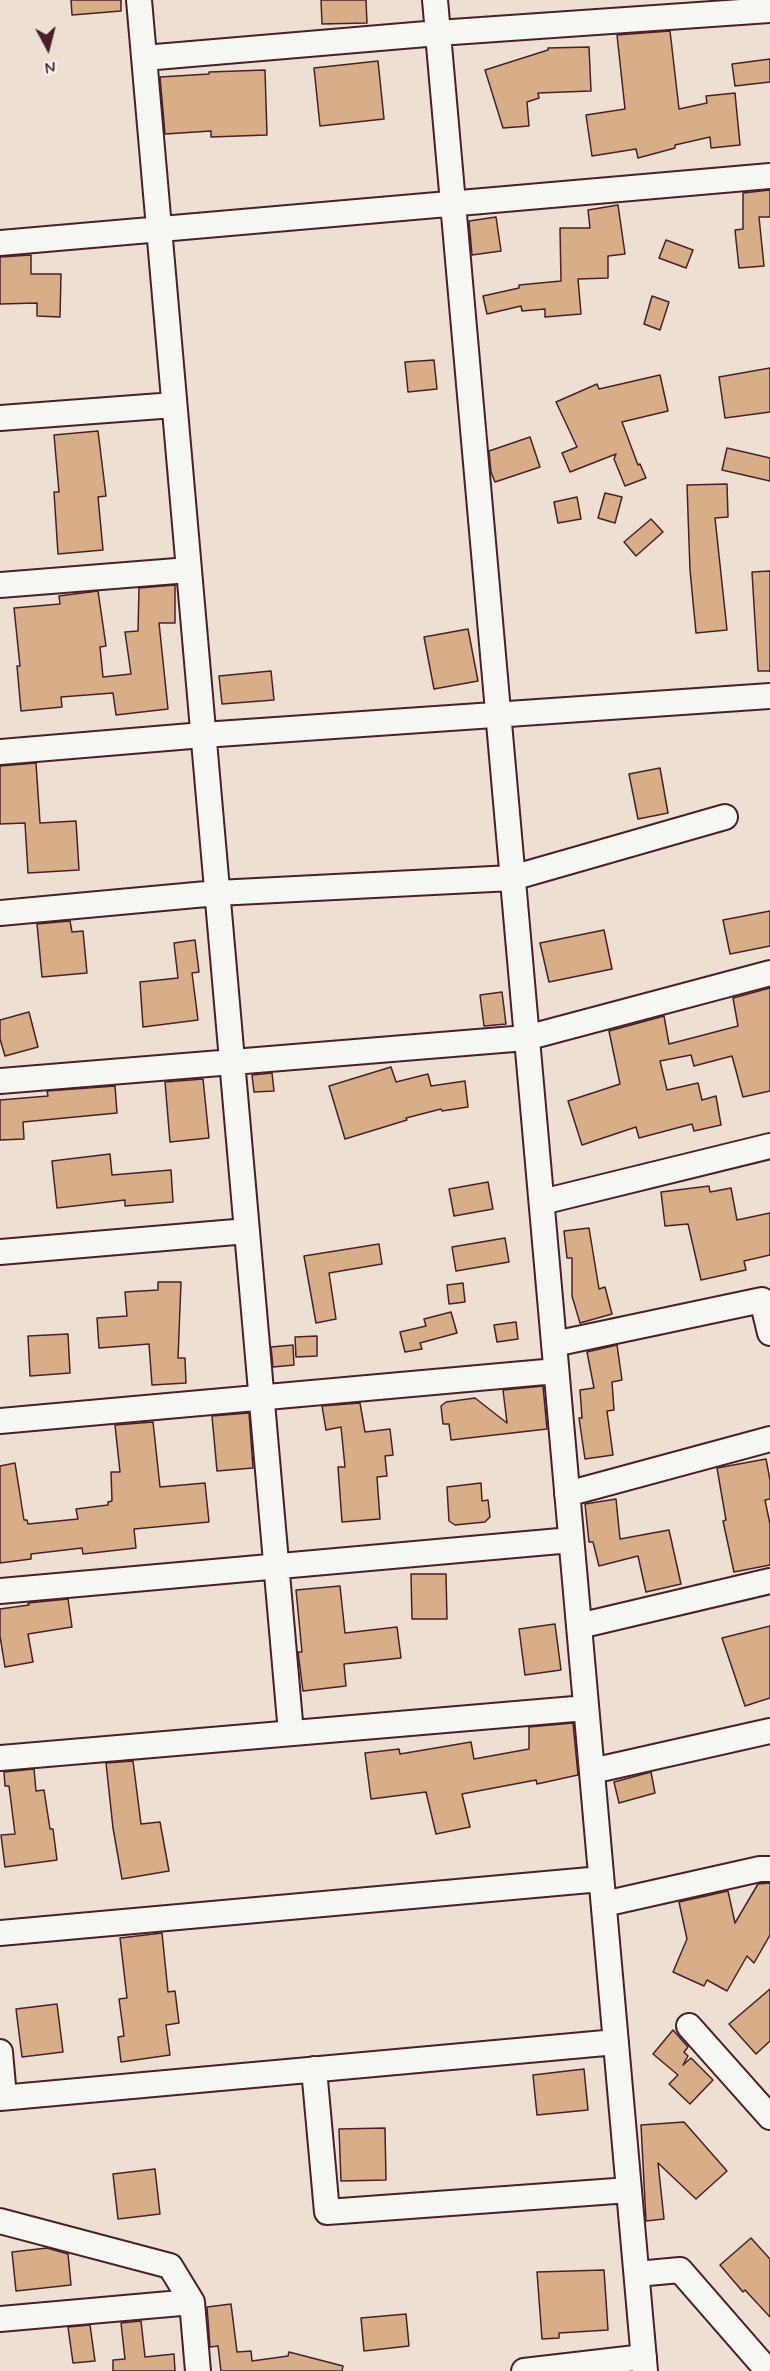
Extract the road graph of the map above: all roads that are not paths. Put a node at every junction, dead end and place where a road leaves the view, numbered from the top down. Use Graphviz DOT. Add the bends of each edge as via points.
graph roads {
  1 [pos="138,0"];
  2 [pos="435,0"];
  3 [pos="770,10"];
  4 [pos="438,33"];
  5 [pos="144,58"];
  6 [pos="770,176"];
  7 [pos="453,204"];
  8 [pos="159,230"];
  9 [pos="0,243"];
  10 [pos="174,405"];
  11 [pos="0,418"];
  12 [pos="189,570"];
  13 [pos="0,585"];
  14 [pos="770,696"];
  15 [pos="498,714"];
  16 [pos="204,735"];
  17 [pos="0,752"];
  18 [pos="725,817"];
  19 [pos="512,878"];
  20 [pos="217,893"];
  21 [pos="0,913"];
  22 [pos="770,973"];
  23 [pos="526,1038"];
  24 [pos="232,1061"];
  25 [pos="0,1081"];
  26 [pos="770,1146"];
  27 [pos="542,1203"];
  28 [pos="247,1231"];
  29 [pos="0,1252"];
  30 [pos="770,1333"];
  31 [pos="554,1344"];
  32 [pos="556,1371"];
  33 [pos="261,1397"];
  34 [pos="0,1421"];
  35 [pos="770,1438"];
  36 [pos="567,1494"];
  37 [pos="572,1540"];
  38 [pos="276,1566"];
  39 [pos="770,1581"];
  40 [pos="0,1591"];
  41 [pos="579,1626"];
  42 [pos="586,1708"];
  43 [pos="770,1731"];
  44 [pos="291,1733"];
  45 [pos="0,1758"];
  46 [pos="592,1771"];
  47 [pos="770,1869"];
  48 [pos="602,1879"];
  49 [pos="604,1904"];
  50 [pos="0,1933"];
  51 [pos="689,2025"];
  52 [pos="616,2042"];
  53 [pos="0,2052"];
  54 [pos="314,2069"];
  55 [pos="2,2098"];
  56 [pos="770,2117"];
  57 [pos="629,2190"];
  58 [pos="0,2221"];
  59 [pos="636,2274"];
  60 [pos="192,2302"];
  61 [pos="0,2319"];
  62 [pos="644,2364"];
  63 [pos="198,2371"];
  64 [pos="524,2371"];
  65 [pos="768,2371"];
  1 -- 5 [label="street"];
  2 -- 4 [label="street"];
  3 -- 4 [label="street"];
  4 -- 5 [label="street"];
  4 -- 7 [label="street"];
  5 -- 8 [label="street"];
  6 -- 7 [label="street"];
  7 -- 8 [label="street"];
  7 -- 15 [label="street"];
  8 -- 9 [label="street"];
  8 -- 10 [label="street"];
  10 -- 11 [label="street"];
  10 -- 12 [label="street"];
  12 -- 13 [label="street"];
  12 -- 16 [label="street"];
  14 -- 15 [label="street"];
  15 -- 16 [label="street"];
  15 -- 19 [label="street"];
  16 -- 17 [label="street"];
  16 -- 20 [label="street"];
  18 -- 19 [label="street"];
  19 -- 20 [label="street"];
  19 -- 23 [label="street"];
  20 -- 21 [label="street"];
  20 -- 24 [label="street"];
  22 -- 23 [label="street"];
  23 -- 24 [label="street"];
  23 -- 27 [label="street"];
  24 -- 25 [label="street"];
  24 -- 28 [label="street"];
  26 -- 27 [label="street"];
  27 -- 31 [label="street"];
  28 -- 29 [label="street"];
  28 -- 33 [label="street"];
  30 -- 31 [label="street" via="762,1300"];
  31 -- 32 [label="street"];
  32 -- 33 [label="street"];
  32 -- 36 [label="street"];
  33 -- 34 [label="street"];
  33 -- 38 [label="street"];
  35 -- 36 [label="street"];
  36 -- 37 [label="street"];
  37 -- 38 [label="street"];
  37 -- 41 [label="street"];
  38 -- 40 [label="street"];
  38 -- 44 [label="street"];
  39 -- 41 [label="street"];
  41 -- 42 [label="street"];
  42 -- 44 [label="street"];
  42 -- 46 [label="street"];
  43 -- 46 [label="street"];
  44 -- 45 [label="street"];
  46 -- 48 [label="street"];
  47 -- 49 [label="street"];
  48 -- 49 [label="street"];
  48 -- 50 [label="street"];
  49 -- 52 [label="street"];
  51 -- 56 [label="street"];
  52 -- 54 [label="street"];
  52 -- 57 [label="street"];
  53 -- 55 [label="street"];
  54 -- 55 [label="street"];
  54 -- 57 [label="street" via="327,2212"];
  57 -- 59 [label="street"];
  58 -- 60 [label="street" via="170,2266"];
  59 -- 62 [label="street"];
  59 -- 65 [label="street" via="680,2270"];
  60 -- 61 [label="street"];
  60 -- 63 [label="street"];
  62 -- 64 [label="street"];
}
